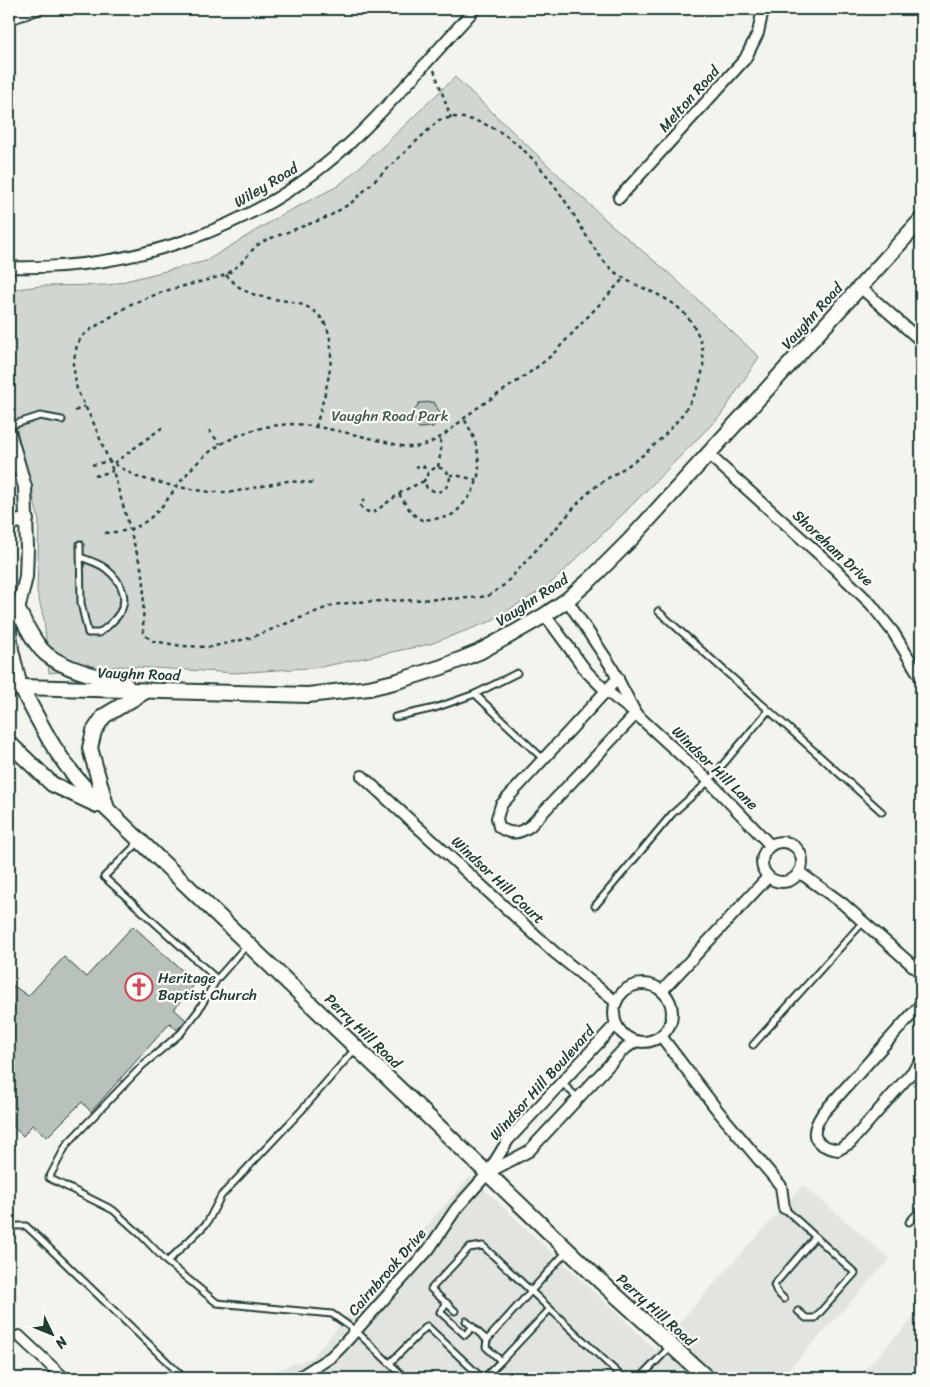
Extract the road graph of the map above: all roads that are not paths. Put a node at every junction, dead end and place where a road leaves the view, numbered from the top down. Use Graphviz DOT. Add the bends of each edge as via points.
graph roads {
  1 [pos="38,9"];
  2 [pos="475,9"];
  3 [pos="763,9"];
  4 [pos="9,19"];
  5 [pos="619,198"];
  6 [pos="921,220"];
  7 [pos="9,267"];
  8 [pos="860,287"];
  9 [pos="921,341"];
  10 [pos="62,420"];
  11 [pos="9,426"];
  12 [pos="9,432"];
  13 [pos="708,454"];
  14 [pos="27,520"];
  15 [pos="9,523"];
  16 [pos="80,544"];
  17 [pos="80,557"];
  18 [pos="567,600"];
  19 [pos="18,610"];
  20 [pos="658,611"];
  21 [pos="545,614"];
  22 [pos="9,622"];
  23 [pos="517,673"];
  24 [pos="618,678"];
  25 [pos="921,678"];
  26 [pos="15,688"];
  27 [pos="606,690"];
  28 [pos="145,691"];
  29 [pos="475,694"];
  30 [pos="768,711"];
  31 [pos="636,714"];
  32 [pos="395,717"];
  33 [pos="9,742"];
  34 [pos="543,759"];
  35 [pos="362,776"];
  36 [pos="709,781"];
  37 [pos="107,809"];
  38 [pos="882,812"];
  39 [pos="140,840"];
  40 [pos="770,845"];
  41 [pos="799,872"];
  42 [pos="768,877"];
  43 [pos="595,906"];
  44 [pos="863,922"];
  45 [pos="248,944"];
  46 [pos="921,973"];
  47 [pos="217,979"];
  48 [pos="662,991"];
  49 [pos="616,1002"];
  50 [pos="921,1004"];
  51 [pos="616,1024"];
  52 [pos="661,1036"];
  53 [pos="636,1041"];
  54 [pos="754,1045"];
  55 [pos="356,1048"];
  56 [pos="921,1062"];
  57 [pos="560,1082"];
  58 [pos="578,1099"];
  59 [pos="488,1173"];
  60 [pos="784,1208"];
  61 [pos="921,1209"];
  62 [pos="909,1222"];
  63 [pos="18,1226"];
  64 [pos="815,1237"];
  65 [pos="568,1250"];
  66 [pos="167,1262"];
  67 [pos="531,1291"];
  68 [pos="784,1299"];
  69 [pos="447,1304"];
  70 [pos="550,1309"];
  71 [pos="455,1311"];
  72 [pos="798,1311"];
  73 [pos="466,1321"];
  74 [pos="473,1327"];
  75 [pos="356,1331"];
  76 [pos="20,1336"];
  77 [pos="487,1340"];
  78 [pos="672,1346"];
  79 [pos="501,1361"];
  80 [pos="390,1363"];
  81 [pos="64,1378"];
  82 [pos="184,1378"];
  83 [pos="298,1378"];
  84 [pos="405,1378"];
  85 [pos="483,1378"];
  86 [pos="623,1378"];
  87 [pos="640,1378"];
  88 [pos="707,1378"];
  1 -- 4 [label="street"];
  2 -- 7 [label="street, Wiley Road" via="348,145 311,176 235,221 151,252 123,258 92,264"];
  3 -- 5 [label="street, Melton Road" via="758,33 745,59"];
  6 -- 8 [label="main road, Vaughn Road"];
  8 -- 9 [label="street"];
  8 -- 13 [label="main road, Vaughn Road"];
  10 -- 11 [label="lane" via="40,416"];
  12 -- 14 [label="street" via="25,486"];
  13 -- 18 [label="main road, Vaughn Road" via="630,540"];
  13 -- 25 [label="street, Shoreham Drive" via="871,604 893,632"];
  14 -- 15 [label="street"];
  14 -- 19 [label="street" via="26,577"];
  16 -- 17 [label="lane"];
  17 -- 17 [label="lane" via="81,604 88,633 99,633 115,620 124,604 123,590 104,567"];
  18 -- 21 [label="main road, Vaughn Road"];
  18 -- 24 [label="street, Windsor Hill Lane"];
  19 -- 22 [label="street"];
  19 -- 28 [label="main road" via="28,632 43,651 63,664"];
  20 -- 30 [label="lane"];
  21 -- 27 [label="street, Windsor Hill Lane" via="587,672"];
  21 -- 28 [label="main road, Vaughn Road" via="480,652 442,667 369,688 308,695"];
  22 -- 26 [label="street"];
  23 -- 29 [label="lane"];
  24 -- 27 [label="street"];
  24 -- 31 [label="street, Windsor Hill Lane"];
  26 -- 28 [label="main road, Vaughn Road"];
  26 -- 37 [label="main road, Perry Hill Road" via="77,780"];
  27 -- 31 [label="street, Windsor Hill Lane"];
  27 -- 34 [label="street"];
  28 -- 37 [label="main road" via="104,716 94,731 90,748"];
  29 -- 32 [label="lane"];
  29 -- 34 [label="lane"];
  30 -- 36 [label="lane"];
  30 -- 38 [label="lane"];
  31 -- 34 [label="street" via="530,826 521,832 508,833 499,827 497,818 501,805"];
  31 -- 36 [label="street, Windsor Hill Lane"];
  33 -- 37 [label="main road" via="52,784"];
  35 -- 49 [label="street, Windsor Hill Court" via="554,952"];
  36 -- 40 [label="street, Windsor Hill Lane"];
  36 -- 43 [label="lane" via="672,814"];
  37 -- 39 [label="main road, Perry Hill Road"];
  39 -- 45 [label="main road, Perry Hill Road"];
  39 -- 47 [label="lane" via="104,877"];
  40 -- 41 [label="street" via="781,842 794,846 801,858"];
  40 -- 42 [label="street" via="765,850 762,864"];
  41 -- 42 [label="street" via="781,882"];
  41 -- 44 [label="street"];
  42 -- 48 [label="street"];
  44 -- 46 [label="street"];
  44 -- 54 [label="lane"];
  45 -- 47 [label="lane"];
  45 -- 55 [label="main road, Perry Hill Road"];
  47 -- 66 [label="lane" via="181,1033 143,1065 67,1144 49,1178 113,1210"];
  48 -- 49 [label="street" via="648,985 633,986"];
  48 -- 52 [label="street" via="672,1012 671,1022"];
  49 -- 51 [label="street, Windsor Hill Boulevard"];
  50 -- 56 [label="street" via="823,1113 815,1124 814,1136 818,1143 838,1150 850,1143"];
  51 -- 53 [label="street, Windsor Hill Boulevard" via="628,1038"];
  51 -- 57 [label="street, Windsor Hill Boulevard"];
  52 -- 53 [label="street, Windsor Hill Boulevard" via="648,1042"];
  52 -- 60 [label="street" via="781,1186"];
  53 -- 58 [label="street, Windsor Hill Boulevard" via="622,1051"];
  55 -- 59 [label="main road, Perry Hill Road"];
  55 -- 66 [label="lane" via="221,1196 206,1223"];
  57 -- 58 [label="lane"];
  57 -- 59 [label="street, Windsor Hill Boulevard" via="508,1140"];
  58 -- 59 [label="street, Windsor Hill Boulevard" via="529,1151"];
  59 -- 65 [label="main road, Perry Hill Road"];
  59 -- 75 [label="street, Cairnbrook Drive" via="456,1209 429,1249"];
  60 -- 64 [label="lane"];
  61 -- 62 [label="lane"];
  63 -- 82 [label="lane" via="26,1226"];
  64 -- 68 [label="lane" via="774,1285"];
  64 -- 72 [label="lane" via="855,1273 815,1318 806,1318"];
  65 -- 67 [label="lane"];
  65 -- 78 [label="main road, Perry Hill Road"];
  66 -- 75 [label="lane" via="217,1303 332,1314"];
  67 -- 69 [label="lane" via="483,1246 469,1248 431,1288"];
  67 -- 70 [label="lane"];
  67 -- 77 [label="lane"];
  69 -- 71 [label="lane"];
  69 -- 74 [label="lane" via="440,1312 464,1335"];
  70 -- 79 [label="lane"];
  70 -- 86 [label="lane"];
  73 -- 74 [label="lane"];
  74 -- 77 [label="lane"];
  75 -- 80 [label="lane"];
  75 -- 83 [label="street, Cairnbrook Drive" via="331,1357"];
  76 -- 81 [label="street"];
  77 -- 79 [label="lane" via="486,1346"];
  78 -- 87 [label="lane"];
  78 -- 88 [label="main road, Perry Hill Road"];
  79 -- 85 [label="lane"];
  80 -- 84 [label="lane"];
  80 -- 85 [label="lane" via="427,1326"];
}
